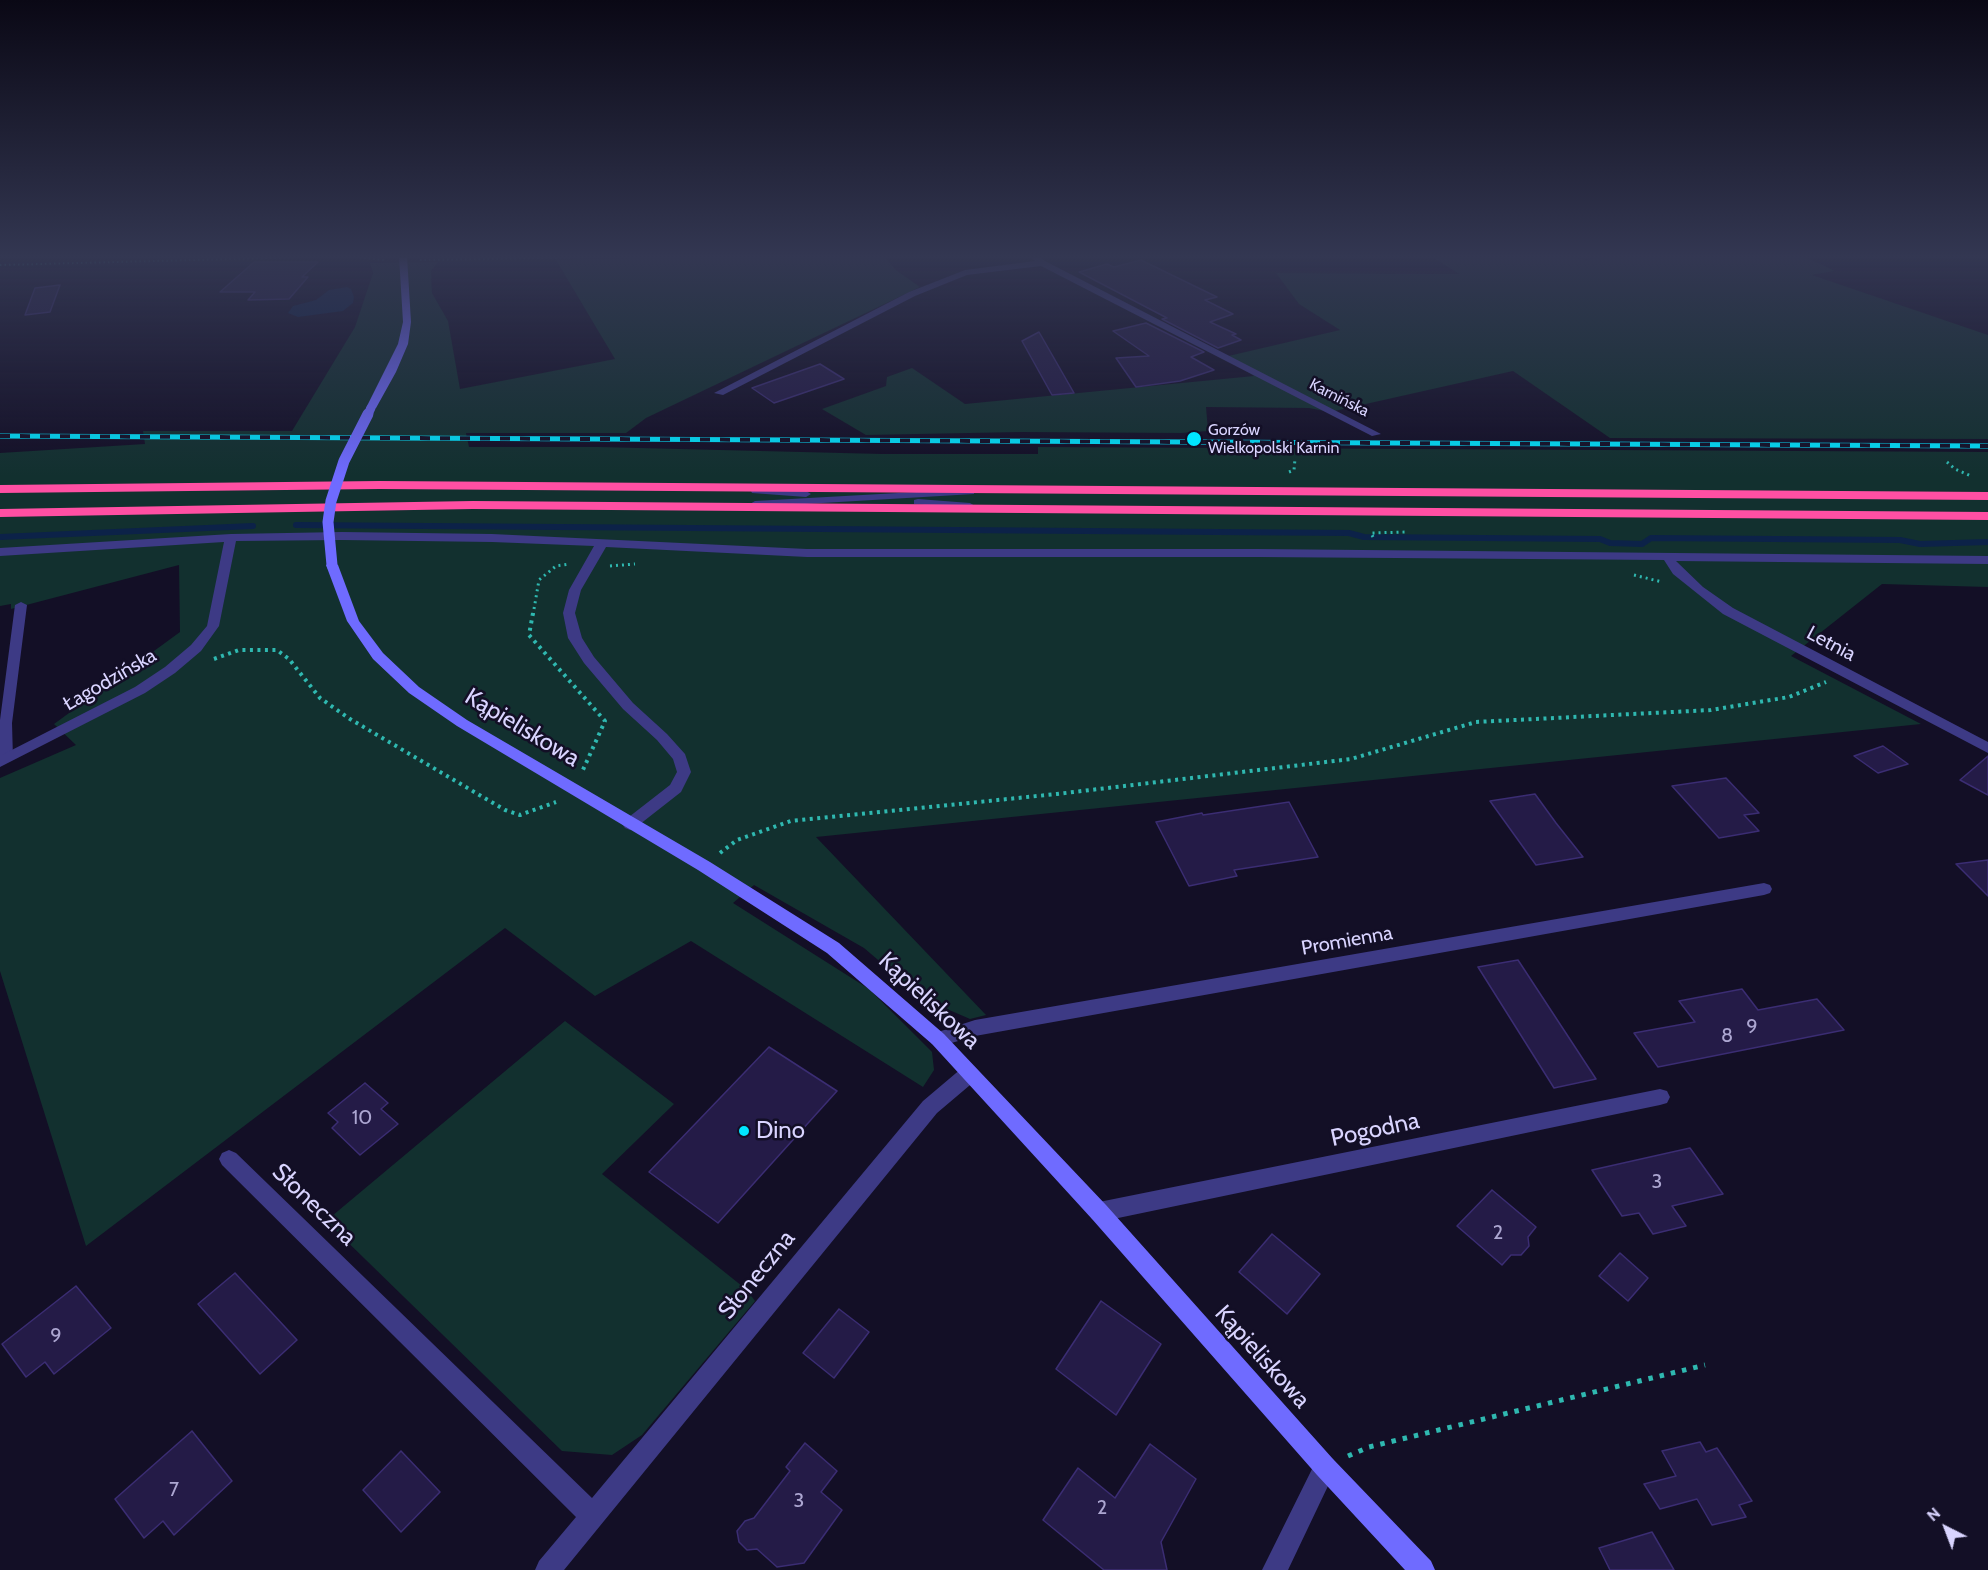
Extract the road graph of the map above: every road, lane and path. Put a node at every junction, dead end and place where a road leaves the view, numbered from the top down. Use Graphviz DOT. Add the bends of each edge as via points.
graph roads {
  1 [pos="404,329"];
  2 [pos="843,329"];
  3 [pos="1173,329"];
  4 [pos="719,393"];
  5 [pos="1376,434"];
  6 [pos="1295,459"];
  7 [pos="1947,462"];
  8 [pos="1294,470"];
  9 [pos="1964,474"];
  10 [pos="706,487"];
  11 [pos="0,489"];
  12 [pos="1026,489"];
  13 [pos="1988,496"];
  14 [pos="864,498"];
  15 [pos="700,507"];
  16 [pos="1028,510"];
  17 [pos="0,513"];
  18 [pos="1988,516"];
  19 [pos="231,538"];
  20 [pos="601,544"];
  21 [pos="0,552"];
  22 [pos="1668,558"];
  23 [pos="1988,561"];
  24 [pos="635,564"];
  25 [pos="589,567"];
  26 [pos="1625,573"];
  27 [pos="1670,584"];
  28 [pos="21,605"];
  29 [pos="207,663"];
  30 [pos="1846,674"];
  31 [pos="1988,748"];
  32 [pos="3,760"];
  33 [pos="574,789"];
  34 [pos="630,824"];
  35 [pos="704,866"];
  36 [pos="1764,889"];
  37 [pos="938,1039"];
  38 [pos="969,1074"];
  39 [pos="1660,1098"];
  40 [pos="229,1159"];
  41 [pos="1100,1212"];
  42 [pos="1705,1365"];
  43 [pos="1325,1467"];
  44 [pos="593,1516"];
  45 [pos="548,1570"];
  46 [pos="1275,1570"];
  47 [pos="1422,1570"];
  1 -- 33 [label="street, Kąpieliskowa, bridge" via="403,344 344,461 331,501 328,522 332,566 353,621 378,656 414,690"];
  2 -- 4 [label="street"];
  3 -- 5 [label="street, Karnińska"];
  6 -- 8 [label="path"];
  7 -- 9 [label="path"];
  10 -- 11 [label="highway"];
  10 -- 12 [label="highway"];
  10 -- 14 [label="lane"];
  12 -- 13 [label="highway"];
  12 -- 14 [label="lane"];
  14 -- 15 [label="lane"];
  14 -- 16 [label="lane"];
  15 -- 16 [label="highway"];
  15 -- 17 [label="highway" via="450,506"];
  16 -- 18 [label="highway"];
  19 -- 20 [label="street" via="492,538"];
  19 -- 21 [label="street"];
  19 -- 32 [label="street, Łagodzińska" via="213,626 196,648 140,690"];
  20 -- 22 [label="street" via="899,555 1259,553"];
  20 -- 25 [label="street"];
  22 -- 23 [label="street"];
  22 -- 30 [label="street, Letnia" via="1677,571 1728,611"];
  24 -- 25 [label="path"];
  25 -- 33 [label="path" via="566,564 546,572 539,580 529,635 604,721"];
  25 -- 34 [label="street" via="575,590 569,613 575,638 628,706 680,758 684,772 676,788"];
  26 -- 27 [label="path"];
  28 -- 32 [label="lane"];
  29 -- 33 [label="path" via="239,650 277,650 320,698 505,810 520,815 559,800"];
  30 -- 31 [label="street, Letnia"];
  30 -- 35 [label="path" via="1789,697 1711,710 1476,722 1351,759 1057,795 791,821 737,840"];
  33 -- 34 [label="street, Kąpieliskowa"];
  34 -- 35 [label="street, Kąpieliskowa"];
  35 -- 37 [label="street, Kąpieliskowa" via="832,948"];
  36 -- 37 [label="street, Promienna" via="975,1028"];
  37 -- 38 [label="street, Kąpieliskowa"];
  38 -- 41 [label="street, Kąpieliskowa"];
  38 -- 44 [label="street, Słoneczna" via="930,1107"];
  39 -- 41 [label="street, Pogodna"];
  40 -- 44 [label="street, Słoneczna"];
  41 -- 43 [label="street, Kąpieliskowa"];
  42 -- 43 [label="path" via="1369,1447"];
  43 -- 46 [label="street"];
  43 -- 47 [label="street, Kąpieliskowa"];
  44 -- 45 [label="street, Słoneczna"];
}
